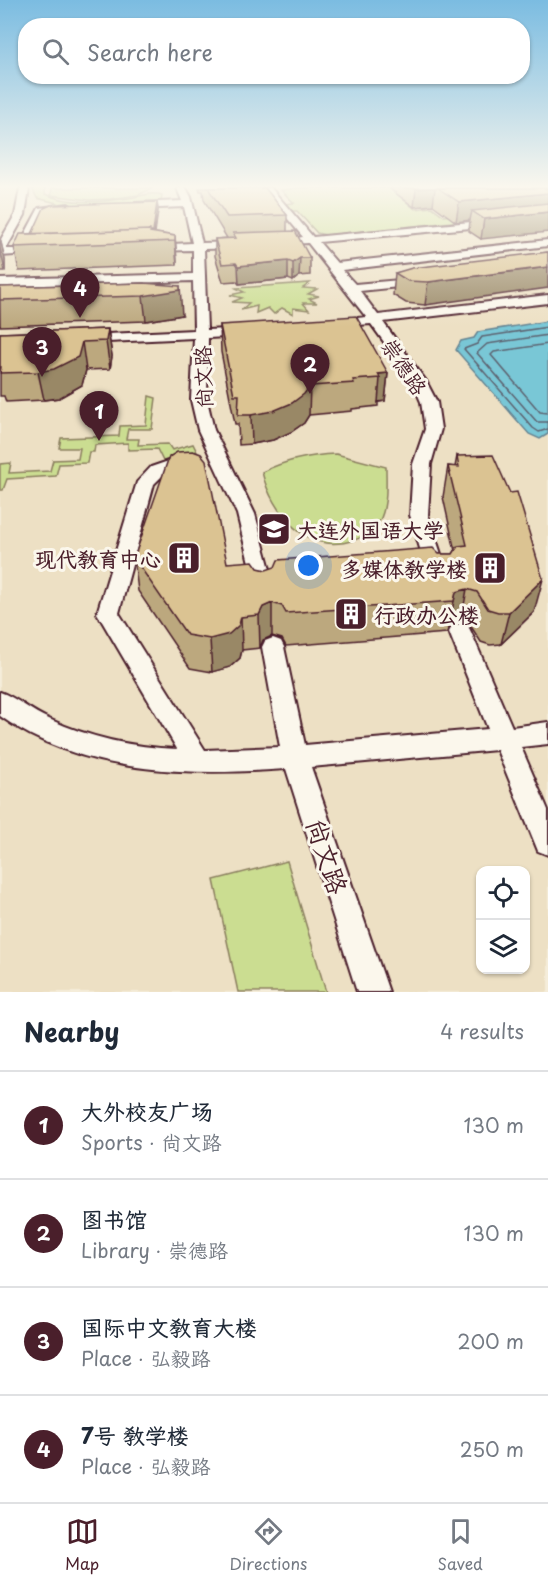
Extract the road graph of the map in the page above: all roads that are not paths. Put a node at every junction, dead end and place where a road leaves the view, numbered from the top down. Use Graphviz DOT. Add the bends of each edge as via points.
graph roads {
  1 [pos="10,234"];
  2 [pos="30,234"];
  3 [pos="195,234"];
  4 [pos="306,234"];
  5 [pos="385,234"];
  6 [pos="528,234"];
  7 [pos="313,242"];
  8 [pos="546,244"];
  9 [pos="198,247"];
  10 [pos="141,249"];
  11 [pos="54,251"];
  12 [pos="0,252"];
  13 [pos="21,252"];
  14 [pos="335,267"];
  15 [pos="200,277"];
  16 [pos="433,279"];
  17 [pos="0,283"];
  18 [pos="352,288"];
  19 [pos="548,299"];
  20 [pos="375,321"];
  21 [pos="94,323"];
  22 [pos="328,325"];
  23 [pos="259,331"];
  24 [pos="201,336"];
  25 [pos="90,339"];
  26 [pos="68,340"];
  27 [pos="217,453"];
  28 [pos="440,579"];
  29 [pos="266,593"];
  30 [pos="460,632"];
  31 [pos="273,647"];
  32 [pos="0,702"];
  33 [pos="548,733"];
  34 [pos="505,738"];
  35 [pos="295,757"];
  36 [pos="199,763"];
  37 [pos="548,842"];
  38 [pos="373,992"];
  1 -- 12 [label="street"];
  2 -- 13 [label="street"];
  3 -- 9 [label="street, 尚文路"];
  4 -- 7 [label="street, 崇德路"];
  5 -- 7 [label="street"];
  6 -- 8 [label="street"];
  7 -- 9 [label="street"];
  7 -- 14 [label="street, 崇德路"];
  8 -- 14 [label="street"];
  9 -- 10 [label="street"];
  9 -- 15 [label="street, 尚文路"];
  11 -- 13 [label="street"];
  12 -- 13 [label="street"];
  14 -- 18 [label="street, 崇德路"];
  15 -- 17 [label="street" via="105,274"];
  15 -- 24 [label="street, 尚文路" via="194,300"];
  16 -- 18 [label="street"];
  18 -- 20 [label="street, 崇德路"];
  19 -- 20 [label="street"];
  20 -- 22 [label="street"];
  20 -- 28 [label="street, 崇德路" via="419,381 429,402 433,429 422,464 419,515"];
  21 -- 25 [label="street"];
  23 -- 24 [label="street"];
  24 -- 25 [label="street"];
  24 -- 27 [label="street, 尚文路" via="199,400 206,430"];
  25 -- 26 [label="street"];
  27 -- 29 [label="street, 尚文路" via="246,514"];
  27 -- 36 [label="street" via="177,462 157,471 146,482 108,613"];
  30 -- 34 [label="street"];
  31 -- 35 [label="street, 尚文路"];
  32 -- 36 [label="street" via="11,712 73,743 138,757"];
  33 -- 34 [label="street"];
  34 -- 35 [label="street"];
  34 -- 37 [label="street"];
  35 -- 36 [label="street"];
  35 -- 38 [label="street, 尚文路"];
}
